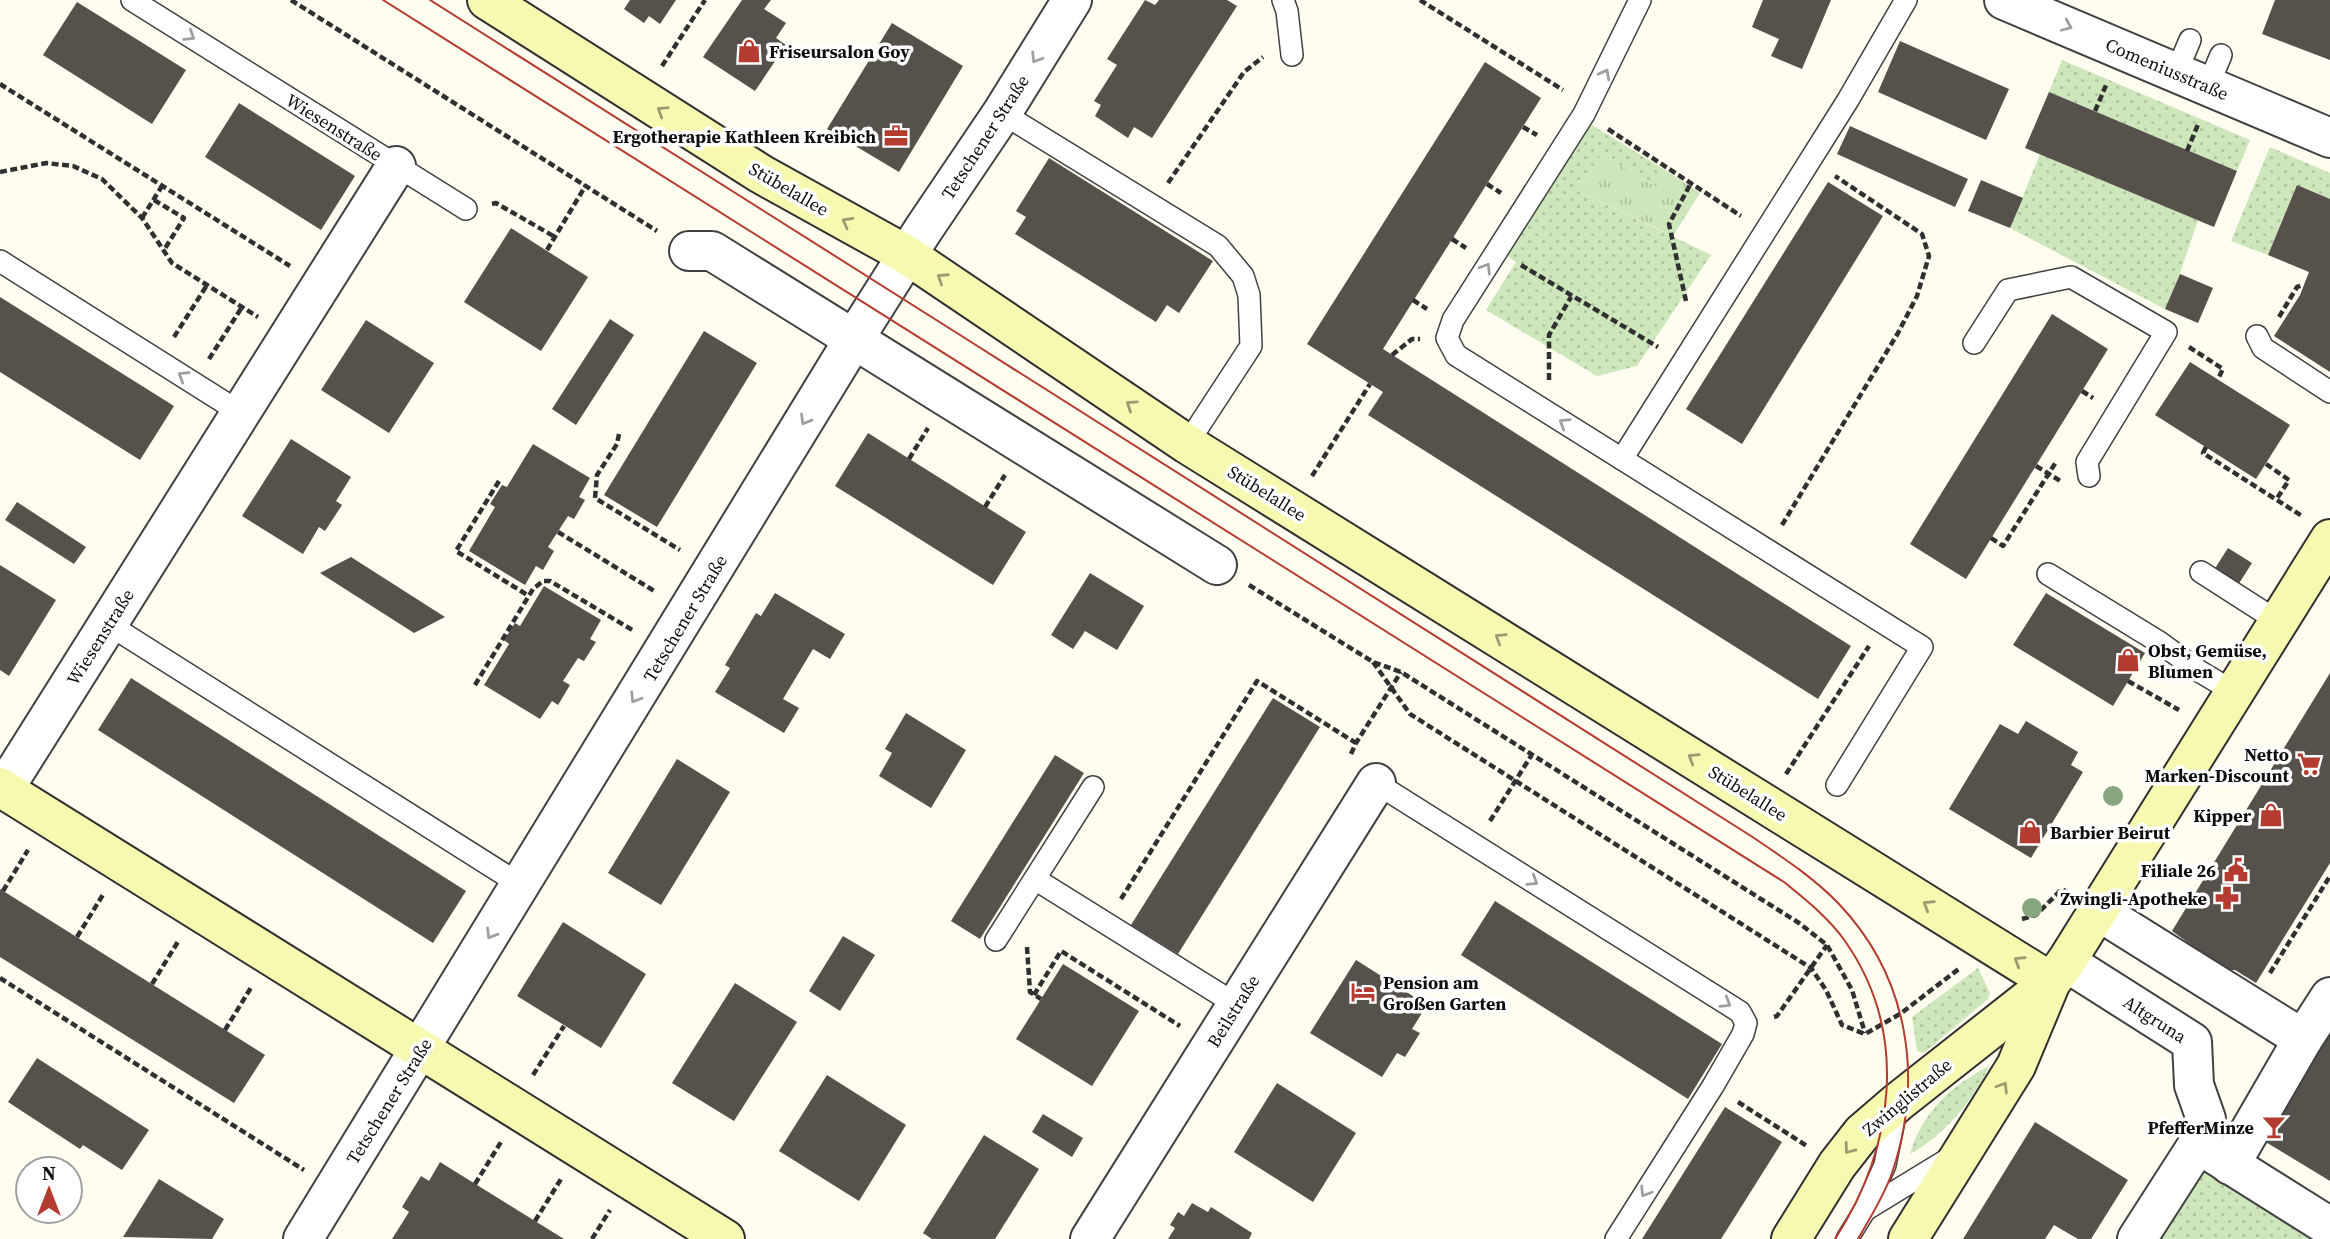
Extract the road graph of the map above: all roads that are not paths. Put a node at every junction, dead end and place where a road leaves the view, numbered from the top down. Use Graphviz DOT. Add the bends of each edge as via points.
graph roads {
  1 [pos="132,0"];
  2 [pos="1072,0"];
  3 [pos="1283,0"];
  4 [pos="1640,0"];
  5 [pos="1906,0"];
  6 [pos="2004,0"];
  7 [pos="504,5"];
  8 [pos="1292,51"];
  9 [pos="1002,113"];
  10 [pos="2330,138"];
  11 [pos="396,166"];
  12 [pos="466,209"];
  13 [pos="689,251"];
  14 [pos="907,255"];
  15 [pos="0,261"];
  16 [pos="2257,336"];
  17 [pos="854,339"];
  18 [pos="1974,343"];
  19 [pos="2330,392"];
  20 [pos="241,413"];
  21 [pos="1187,443"];
  22 [pos="1622,459"];
  23 [pos="2089,476"];
  24 [pos="2319,529"];
  25 [pos="1217,565"];
  26 [pos="2201,572"];
  27 [pos="2048,574"];
  28 [pos="2279,622"];
  29 [pos="108,624"];
  30 [pos="2234,692"];
  31 [pos="1376,783"];
  32 [pos="1837,785"];
  33 [pos="1093,787"];
  34 [pos="2,788"];
  35 [pos="1035,879"];
  36 [pos="522,885"];
  37 [pos="2098,911"];
  38 [pos="999,936"];
  39 [pos="2058,972"];
  40 [pos="2202,978"];
  41 [pos="2330,997"];
  42 [pos="1237,1005"];
  43 [pos="2304,1039"];
  44 [pos="2192,1042"];
  45 [pos="421,1050"];
  46 [pos="1898,1102"];
  47 [pos="2198,1144"];
  48 [pos="1968,1146"];
  49 [pos="2230,1165"];
  50 [pos="1865,1210"];
  51 [pos="2330,1227"];
  52 [pos="303,1239"];
  53 [pos="724,1239"];
  54 [pos="1090,1239"];
  55 [pos="1616,1239"];
  56 [pos="1791,1239"];
  57 [pos="1847,1239"];
  58 [pos="1908,1239"];
  59 [pos="2137,1239"];
  1 -- 11 [label="lane, Wiesenstraße, one-way"];
  2 -- 9 [label="street, Tetschener Straße, one-way"];
  3 -- 8 [label="lane"];
  22 -- 4 [label="lane, one-way" via="1456,355 1447,338 1453,320 1584,114"];
  5 -- 22 [label="lane"];
  6 -- 10 [label="street, Comeniusstraße, one-way" via="2199,75"];
  14 -- 7 [label="street, Stübelallee, one-way" via="761,174"];
  9 -- 14 [label="street, Tetschener Straße"];
  9 -- 21 [label="lane" via="1218,246 1243,276 1249,295 1251,346"];
  11 -- 12 [label="lane"];
  11 -- 20 [label="street, Wiesenstraße"];
  13 -- 17 [label="street" via="712,251"];
  14 -- 17 [label="street, Tetschener Straße"];
  21 -- 14 [label="street, Stübelallee, one-way"];
  20 -- 15 [label="lane, one-way"];
  16 -- 19 [label="lane" via="2263,348"];
  17 -- 25 [label="street"];
  17 -- 36 [label="street, Tetschener Straße, one-way"];
  18 -- 23 [label="lane" via="2008,290 2071,276 2166,332 2087,463"];
  20 -- 29 [label="street, Wiesenstraße"];
  39 -- 21 [label="street, Stübelallee, one-way"];
  22 -- 32 [label="lane" via="1922,647"];
  24 -- 28 [label="street, Zwinglistraße"];
  26 -- 28 [label="lane"];
  27 -- 30 [label="lane"];
  28 -- 30 [label="street, Zwinglistraße"];
  29 -- 34 [label="street, Wiesenstraße"];
  29 -- 36 [label="lane"];
  30 -- 37 [label="street, Zwinglistraße"];
  31 -- 42 [label="street, Beilstraße"];
  31 -- 55 [label="lane, one-way" via="1740,1012 1746,1023 1713,1086"];
  33 -- 35 [label="lane"];
  34 -- 45 [label="street"];
  35 -- 38 [label="lane"];
  35 -- 42 [label="lane"];
  36 -- 45 [label="street, Tetschener Straße, one-way"];
  37 -- 39 [label="street, Zwinglistraße"];
  37 -- 40 [label="street"];
  39 -- 44 [label="street, Altgruna"];
  39 -- 46 [label="street, Zwinglistraße"];
  48 -- 39 [label="street, Zwinglistraße, one-way" via="2016,1066"];
  40 -- 43 [label="street"];
  40 -- 44 [label="street"];
  41 -- 43 [label="street"];
  42 -- 54 [label="street, Beilstraße"];
  43 -- 49 [label="street"];
  44 -- 47 [label="street, Altgruna" via="2194,1085 2206,1119"];
  45 -- 52 [label="street, Tetschener Straße"];
  45 -- 53 [label="street"];
  46 -- 50 [label="lane" via="1885,1165"];
  46 -- 56 [label="street, Zwinglistraße, one-way" via="1861,1133"];
  47 -- 49 [label="street"];
  47 -- 59 [label="street, Altgruna"];
  48 -- 50 [label="lane"];
  48 -- 58 [label="street, Zwinglistraße"];
  49 -- 51 [label="street"];
  50 -- 57 [label="lane"];
}
